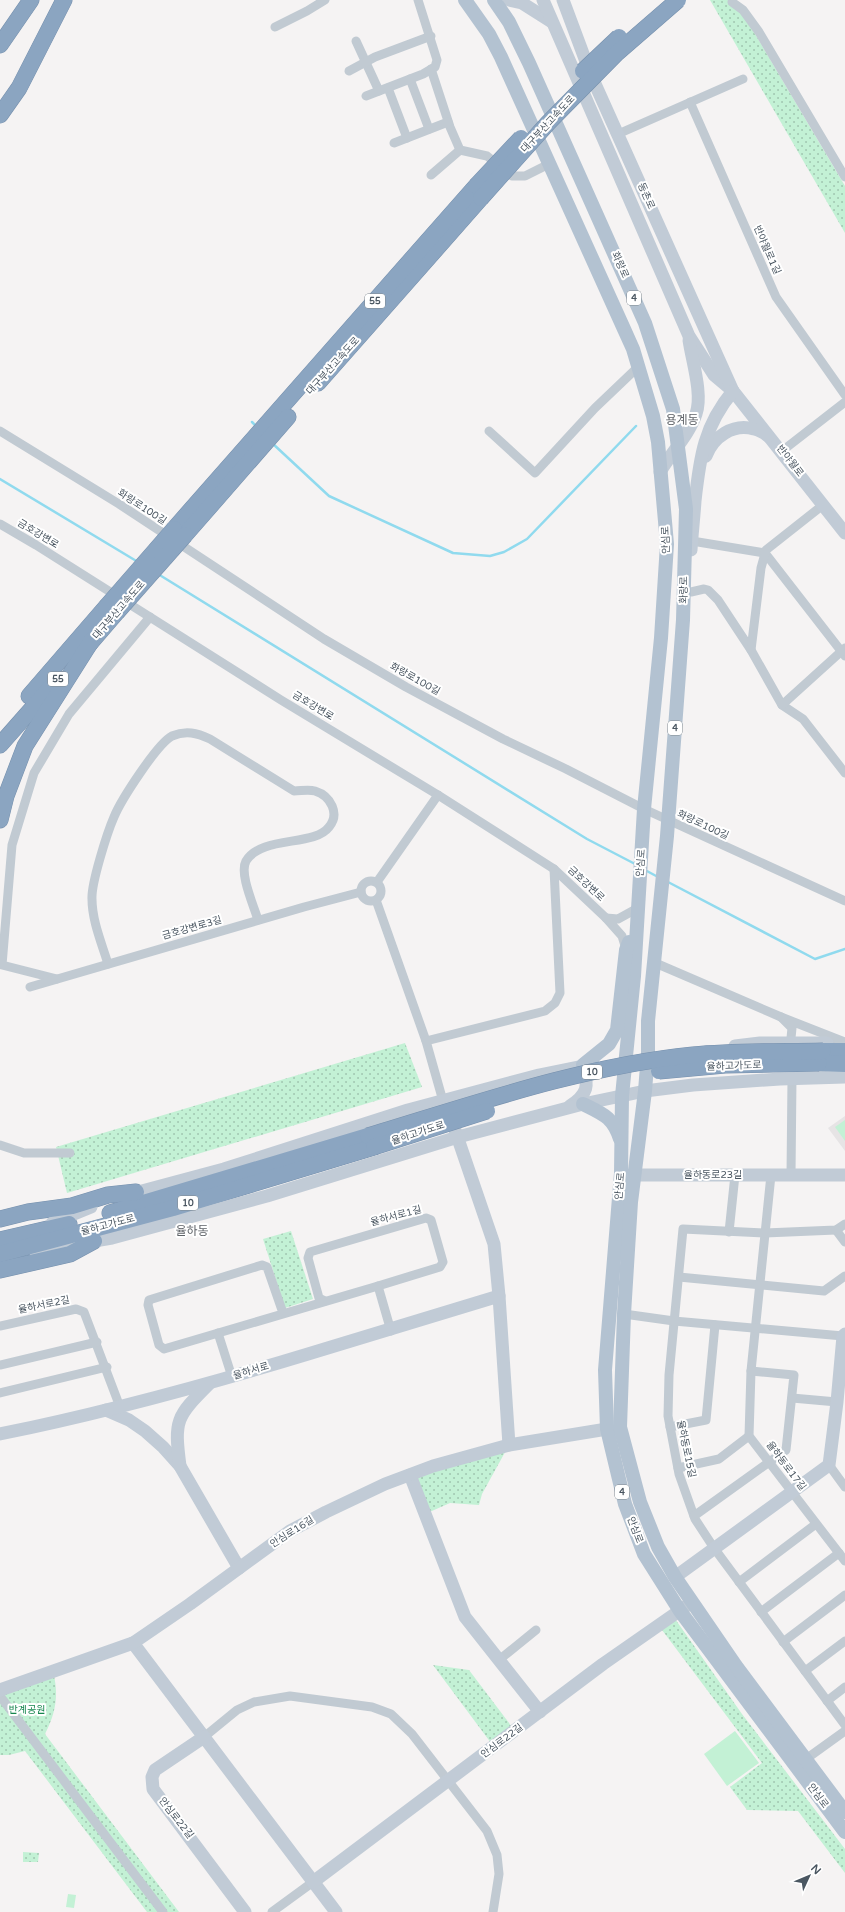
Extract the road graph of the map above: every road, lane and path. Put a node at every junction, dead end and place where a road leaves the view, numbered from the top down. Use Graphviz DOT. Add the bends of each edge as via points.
graph roads {
  1 [pos="31,0"];
  2 [pos="64,0"];
  3 [pos="323,0"];
  4 [pos="418,0"];
  5 [pos="465,0"];
  6 [pos="494,0"];
  7 [pos="510,0"];
  8 [pos="543,0"];
  9 [pos="662,0"];
  10 [pos="678,0"];
  11 [pos="562,2"];
  12 [pos="732,2"];
  13 [pos="553,22"];
  14 [pos="275,27"];
  15 [pos="431,36"];
  16 [pos="356,41"];
  17 [pos="0,45"];
  18 [pos="366,62"];
  19 [pos="430,70"];
  20 [pos="348,71"];
  21 [pos="410,79"];
  22 [pos="743,79"];
  23 [pos="383,90"];
  24 [pos="366,96"];
  25 [pos="690,102"];
  26 [pos="0,115"];
  27 [pos="448,122"];
  28 [pos="429,129"];
  29 [pos="618,134"];
  30 [pos="407,138"];
  31 [pos="394,143"];
  32 [pos="460,150"];
  33 [pos="549,164"];
  34 [pos="432,175"];
  35 [pos="845,177"];
  36 [pos="478,192"];
  37 [pos="689,336"];
  38 [pos="638,367"];
  39 [pos="733,391"];
  40 [pos="845,395"];
  41 [pos="845,402"];
  42 [pos="0,431"];
  43 [pos="489,431"];
  44 [pos="771,437"];
  45 [pos="678,446"];
  46 [pos="782,451"];
  47 [pos="660,472"];
  48 [pos="698,476"];
  49 [pos="823,505"];
  50 [pos="0,524"];
  51 [pos="845,533"];
  52 [pos="692,541"];
  53 [pos="765,553"];
  54 [pos="691,592"];
  55 [pos="112,610"];
  56 [pos="150,617"];
  57 [pos="683,620"];
  58 [pos="92,640"];
  59 [pos="751,650"];
  60 [pos="844,652"];
  61 [pos="782,704"];
  62 [pos="0,730"];
  63 [pos="0,745"];
  64 [pos="845,772"];
  65 [pos="438,795"];
  66 [pos="644,809"];
  67 [pos="0,820"];
  68 [pos="668,821"];
  69 [pos="554,869"];
  70 [pos="377,882"];
  71 [pos="361,892"];
  72 [pos="376,900"];
  73 [pos="845,901"];
  74 [pos="638,914"];
  75 [pos="606,918"];
  76 [pos="258,920"];
  77 [pos="626,950"];
  78 [pos="653,962"];
  79 [pos="108,964"];
  80 [pos="1,969"];
  81 [pos="57,979"];
  82 [pos="30,987"];
  83 [pos="781,1017"];
  84 [pos="426,1041"];
  85 [pos="788,1043"];
  86 [pos="845,1043"];
  87 [pos="700,1049"];
  88 [pos="845,1051"];
  89 [pos="648,1053"];
  90 [pos="821,1057"];
  91 [pos="626,1058"];
  92 [pos="845,1064"];
  93 [pos="583,1065"];
  94 [pos="845,1077"];
  95 [pos="792,1078"];
  96 [pos="696,1085"];
  97 [pos="623,1091"];
  98 [pos="645,1091"];
  99 [pos="444,1101"];
  100 [pos="583,1104"];
  101 [pos="567,1109"];
  102 [pos="458,1137"];
  103 [pos="371,1141"];
  104 [pos="0,1145"];
  105 [pos="622,1146"];
  106 [pos="70,1153"];
  107 [pos="636,1175"];
  108 [pos="735,1175"];
  109 [pos="771,1175"];
  110 [pos="791,1175"];
  111 [pos="845,1175"];
  112 [pos="136,1192"];
  113 [pos="0,1219"];
  114 [pos="845,1224"];
  115 [pos="836,1230"];
  116 [pos="729,1232"];
  117 [pos="765,1233"];
  118 [pos="18,1236"];
  119 [pos="0,1240"];
  120 [pos="94,1241"];
  121 [pos="845,1242"];
  122 [pos="0,1255"];
  123 [pos="0,1270"];
  124 [pos="845,1276"];
  125 [pos="679,1277"];
  126 [pos="760,1285"];
  127 [pos="378,1286"];
  128 [pos="499,1296"];
  129 [pos="325,1301"];
  130 [pos="283,1313"];
  131 [pos="624,1314"];
  132 [pos="674,1321"];
  133 [pos="715,1324"];
  134 [pos="0,1326"];
  135 [pos="756,1328"];
  136 [pos="392,1330"];
  137 [pos="218,1333"];
  138 [pos="844,1335"];
  139 [pos="97,1342"];
  140 [pos="0,1365"];
  141 [pos="106,1368"];
  142 [pos="751,1371"];
  143 [pos="232,1377"];
  144 [pos="211,1383"];
  145 [pos="0,1393"];
  146 [pos="792,1398"];
  147 [pos="837,1402"];
  148 [pos="120,1407"];
  149 [pos="106,1410"];
  150 [pos="670,1427"];
  151 [pos="607,1429"];
  152 [pos="0,1434"];
  153 [pos="749,1436"];
  154 [pos="509,1445"];
  155 [pos="769,1462"];
  156 [pos="829,1465"];
  157 [pos="180,1466"];
  158 [pos="678,1468"];
  159 [pos="410,1475"];
  160 [pos="845,1487"];
  161 [pos="792,1492"];
  162 [pos="694,1516"];
  163 [pos="816,1524"];
  164 [pos="714,1548"];
  165 [pos="839,1553"];
  166 [pos="845,1561"];
  167 [pos="239,1568"];
  168 [pos="675,1577"];
  169 [pos="739,1582"];
  170 [pos="845,1595"];
  171 [pos="692,1602"];
  172 [pos="680,1611"];
  173 [pos="761,1612"];
  174 [pos="536,1630"];
  175 [pos="845,1641"];
  176 [pos="783,1642"];
  177 [pos="133,1643"];
  178 [pos="499,1660"];
  179 [pos="804,1671"];
  180 [pos="845,1687"];
  181 [pos="0,1690"];
  182 [pos="0,1696"];
  183 [pos="827,1700"];
  184 [pos="540,1712"];
  185 [pos="845,1725"];
  186 [pos="845,1731"];
  187 [pos="204,1736"];
  188 [pos="806,1760"];
  189 [pos="448,1782"];
  190 [pos="845,1812"];
  191 [pos="845,1832"];
  192 [pos="313,1882"];
  193 [pos="163,1912"];
  194 [pos="245,1912"];
  195 [pos="272,1912"];
  196 [pos="336,1912"];
  197 [pos="493,1912"];
  1 -- 17 [label="highway"];
  2 -- 26 [label="highway" via="19,88"];
  3 -- 14 [label="street" via="308,11"];
  4 -- 15 [label="street"];
  5 -- 33 [label="main road" via="489,34 501,57"];
  6 -- 45 [label="main road, 화랑로 / 4" via="509,22 529,64 645,323 673,409"];
  7 -- 13 [label="main road" via="522,3"];
  8 -- 13 [label="main road"];
  9 -- 36 [label="highway, 대구부산고속도로 / 55, bridge" via="602,52"];
  10 -- 36 [label="highway, 대구부산고속도로 / 55, bridge" via="617,52"];
  11 -- 29 [label="main road, 동촌로"];
  12 -- 35 [label="street" via="743,10 759,32"];
  13 -- 37 [label="main road"];
  15 -- 18 [label="street"];
  15 -- 19 [label="street" via="437,60"];
  16 -- 18 [label="street"];
  18 -- 20 [label="street"];
  18 -- 23 [label="street"];
  19 -- 21 [label="street"];
  19 -- 27 [label="street"];
  21 -- 23 [label="street"];
  21 -- 28 [label="street"];
  22 -- 25 [label="street"];
  23 -- 24 [label="street"];
  23 -- 30 [label="street"];
  25 -- 29 [label="street"];
  25 -- 40 [label="street, 반야월로1길" via="776,297"];
  27 -- 28 [label="street"];
  27 -- 32 [label="street"];
  28 -- 30 [label="street"];
  29 -- 39 [label="main road, 동촌로"];
  30 -- 31 [label="street"];
  32 -- 33 [label="street" via="487,156 512,176 525,176"];
  32 -- 34 [label="street"];
  33 -- 38 [label="main road" via="627,336"];
  36 -- 55 [label="highway, 대구부산고속도로 / 55, bridge"];
  37 -- 39 [label="main road" via="714,375"];
  37 -- 45 [label="main road" via="698,394 697,414"];
  38 -- 43 [label="street" via="595,408 535,473"];
  38 -- 47 [label="main road" via="653,416"];
  39 -- 44 [label="main road, 반야월로"];
  39 -- 48 [label="main road" via="712,421 701,454"];
  41 -- 46 [label="street"];
  42 -- 66 [label="street, 화랑로100길" via="119,504 324,639 392,679 503,739"];
  44 -- 46 [label="main road, 반야월로"];
  44 -- 48 [label="main road" via="754,429 729,430 710,446"];
  45 -- 47 [label="main road"];
  45 -- 57 [label="main road, 화랑로 / 4" via="686,509"];
  46 -- 49 [label="main road, 반야월로"];
  47 -- 66 [label="main road, 안심로" via="667,544 666,568 662,638"];
  48 -- 52 [label="main road"];
  49 -- 51 [label="main road, 반야월로"];
  49 -- 53 [label="street"];
  50 -- 56 [label="street, 금호강변로"];
  52 -- 53 [label="street"];
  52 -- 54 [label="main road"];
  53 -- 59 [label="street"];
  53 -- 60 [label="street"];
  54 -- 57 [label="main road"];
  54 -- 59 [label="street" via="704,589 712,593"];
  55 -- 58 [label="highway, 대구부산고속도로 / 55"];
  55 -- 62 [label="highway, 대구부산고속도로 / 55"];
  56 -- 65 [label="street, 금호강변로"];
  56 -- 80 [label="street" via="69,714 34,773 12,845"];
  57 -- 68 [label="main road, 안심로 / 4"];
  58 -- 63 [label="highway, 대구부산고속도로 / 55"];
  58 -- 67 [label="highway" via="25,746"];
  59 -- 61 [label="street"];
  60 -- 61 [label="street"];
  61 -- 64 [label="street" via="803,719"];
  65 -- 69 [label="street, 금호강변로"];
  65 -- 70 [label="street"];
  66 -- 68 [label="street, 화랑로100길"];
  66 -- 74 [label="main road, 안심로"];
  68 -- 73 [label="street, 화랑로100길"];
  68 -- 78 [label="main road, 안심로 / 4"];
  69 -- 75 [label="street, 금호강변로"];
  69 -- 84 [label="street" via="560,993 555,1003 545,1011"];
  70 -- 71 [label="street" via="368,881 363,885"];
  70 -- 72 [label="street" via="382,891"];
  71 -- 72 [label="street" via="366,900"];
  71 -- 76 [label="street, 금호강변로3길"];
  72 -- 84 [label="street"];
  74 -- 75 [label="street"];
  74 -- 77 [label="main road"];
  74 -- 91 [label="main road, 안심로"];
  75 -- 77 [label="street, 금호강변로" via="622,936"];
  76 -- 79 [label="street, 금호강변로3길"];
  76 -- 79 [label="street" via="245,878 246,862 254,852 322,834 330,827 334,810 324,795 316,791 294,792 210,739 196,733 185,732 172,737 153,754 114,816 91,898 92,911"];
  77 -- 93 [label="main road" via="617,1030 609,1044"];
  78 -- 83 [label="street"];
  78 -- 89 [label="main road, 안심로 / 4"];
  79 -- 81 [label="street, 금호강변로3길"];
  80 -- 81 [label="street"];
  81 -- 82 [label="street, 금호강변로3길"];
  83 -- 85 [label="street" via="792,1028"];
  83 -- 86 [label="street"];
  84 -- 99 [label="street"];
  85 -- 86 [label="main road"];
  85 -- 87 [label="main road"];
  87 -- 89 [label="main road"];
  87 -- 96 [label="main road" via="688,1064"];
  88 -- 90 [label="highway, 율하고가도로 / 10"];
  89 -- 91 [label="main road"];
  89 -- 98 [label="main road, 안심로 / 4"];
  90 -- 92 [label="highway, 율하고가도로 / 10"];
  90 -- 103 [label="highway, 율하고가도로 / 10, bridge" via="744,1052 692,1055 616,1067 504,1094"];
  91 -- 93 [label="main road"];
  91 -- 97 [label="main road, 안심로"];
  93 -- 99 [label="main road"];
  93 -- 101 [label="main road" via="588,1080 585,1092 581,1099"];
  94 -- 95 [label="main road"];
  95 -- 96 [label="main road"];
  95 -- 110 [label="street"];
  96 -- 98 [label="main road"];
  97 -- 98 [label="main road"];
  97 -- 100 [label="main road"];
  97 -- 105 [label="main road, 안심로 / 4"];
  98 -- 107 [label="main road, 안심로 / 4"];
  99 -- 102 [label="main road"];
  99 -- 112 [label="main road" via="408,1110 224,1169"];
  100 -- 101 [label="main road"];
  100 -- 105 [label="main road" via="603,1114 616,1126"];
  101 -- 102 [label="main road"];
  102 -- 120 [label="main road" via="267,1196"];
  102 -- 128 [label="main road" via="494,1244"];
  103 -- 118 [label="highway, 율하고가도로 / 10" via="89,1220"];
  103 -- 122 [label="highway, 율하고가도로 / 10" via="173,1208"];
  104 -- 106 [label="street" via="24,1153"];
  105 -- 151 [label="main road, 안심로 / 4" via="605,1370"];
  107 -- 108 [label="main road, 율하동로23길"];
  107 -- 131 [label="main road, 안심로 / 4" via="631,1202"];
  108 -- 109 [label="main road, 율하동로23길"];
  108 -- 116 [label="street"];
  109 -- 110 [label="main road, 율하동로23길"];
  109 -- 117 [label="street"];
  110 -- 111 [label="main road, 율하동로23길"];
  112 -- 113 [label="highway" via="108,1195 72,1206"];
  112 -- 118 [label="main road"];
  114 -- 115 [label="street"];
  115 -- 117 [label="street"];
  115 -- 121 [label="street"];
  116 -- 117 [label="street"];
  116 -- 125 [label="street, 율하동로15길" via="684,1229"];
  117 -- 126 [label="street"];
  118 -- 119 [label="highway, 10"];
  120 -- 122 [label="main road"];
  120 -- 123 [label="highway" via="70,1254"];
  124 -- 126 [label="street" via="824,1291"];
  125 -- 126 [label="street"];
  125 -- 132 [label="street, 율하동로15길"];
  126 -- 135 [label="street"];
  127 -- 129 [label="street, 율하서로1길"];
  127 -- 129 [label="street, 율하서로1길" via="440,1267 443,1262 431,1220 426,1218 310,1252 308,1258 319,1298"];
  127 -- 136 [label="street"];
  128 -- 136 [label="main road, 율하서로"];
  128 -- 154 [label="main road"];
  129 -- 130 [label="street, 율하서로1길"];
  130 -- 137 [label="street, 율하서로1길"];
  130 -- 137 [label="street, 율하서로1길" via="267,1267 262,1265 149,1300 148,1305 159,1344 164,1349"];
  131 -- 132 [label="street"];
  131 -- 168 [label="main road, 안심로 / 4" via="620,1427 640,1502 658,1547"];
  132 -- 133 [label="street"];
  132 -- 150 [label="street, 율하동로15길" via="669,1375"];
  133 -- 135 [label="street"];
  133 -- 150 [label="street" via="706,1420"];
  134 -- 139 [label="street, 율하서로2길" via="76,1309 84,1312"];
  135 -- 138 [label="street"];
  135 -- 142 [label="street"];
  136 -- 143 [label="main road, 율하서로"];
  137 -- 143 [label="street"];
  138 -- 147 [label="main road"];
  139 -- 140 [label="street"];
  139 -- 141 [label="street, 율하서로2길"];
  141 -- 145 [label="street"];
  141 -- 148 [label="street, 율하서로2길"];
  142 -- 146 [label="street" via="794,1375"];
  142 -- 153 [label="street"];
  143 -- 144 [label="main road, 율하서로"];
  144 -- 148 [label="main road, 율하서로"];
  144 -- 157 [label="main road" via="185,1408 178,1424"];
  146 -- 147 [label="street"];
  146 -- 155 [label="street" via="786,1450"];
  147 -- 156 [label="main road"];
  148 -- 149 [label="main road, 율하서로"];
  149 -- 152 [label="main road, 율하서로"];
  149 -- 157 [label="main road" via="129,1420 145,1431"];
  150 -- 158 [label="street, 율하동로15길"];
  151 -- 154 [label="main road, 안심로16길"];
  151 -- 172 [label="main road, 안심로 / 4" via="625,1504 644,1554"];
  153 -- 155 [label="street, 율하동로17길"];
  153 -- 158 [label="street" via="719,1458"];
  154 -- 159 [label="main road, 안심로16길"];
  155 -- 161 [label="street, 율하동로17길"];
  155 -- 162 [label="street"];
  156 -- 160 [label="street"];
  156 -- 161 [label="main road"];
  157 -- 167 [label="main road"];
  158 -- 162 [label="street, 율하동로15길"];
  159 -- 167 [label="main road, 안심로16길" via="385,1484 290,1531"];
  159 -- 178 [label="main road" via="464,1617"];
  161 -- 163 [label="street, 율하동로17길"];
  161 -- 164 [label="main road"];
  162 -- 164 [label="street, 율하동로15길"];
  163 -- 165 [label="street, 율하동로17길"];
  163 -- 169 [label="street"];
  164 -- 168 [label="main road"];
  164 -- 169 [label="street, 율하동로15길"];
  165 -- 166 [label="street, 율하동로17길"];
  165 -- 173 [label="street"];
  167 -- 177 [label="main road, 안심로16길"];
  168 -- 171 [label="main road, 안심로 / 4"];
  169 -- 173 [label="street, 율하동로15길"];
  170 -- 176 [label="street"];
  171 -- 172 [label="main road, 안심로22길"];
  171 -- 188 [label="main road, 안심로 / 4"];
  172 -- 184 [label="main road, 안심로22길" via="603,1664"];
  172 -- 191 [label="main road, 안심로 / 4"];
  173 -- 176 [label="street, 율하동로15길"];
  174 -- 178 [label="street"];
  175 -- 179 [label="street"];
  176 -- 179 [label="street, 율하동로15길"];
  177 -- 181 [label="main road, 안심로16길"];
  177 -- 187 [label="main road"];
  178 -- 184 [label="main road"];
  179 -- 183 [label="street, 율하동로15길"];
  180 -- 183 [label="street"];
  182 -- 193 [label="street"];
  183 -- 185 [label="street, 율하동로15길"];
  184 -- 189 [label="main road, 안심로22길"];
  186 -- 188 [label="street"];
  187 -- 189 [label="street" via="237,1710 254,1702 290,1696 372,1707 391,1714 412,1734"];
  187 -- 192 [label="main road"];
  187 -- 194 [label="main road, 안심로22길" via="155,1770 152,1777 153,1789"];
  188 -- 190 [label="main road, 안심로 / 4"];
  189 -- 192 [label="main road, 안심로22길"];
  189 -- 197 [label="street" via="487,1831 497,1855 499,1874"];
  192 -- 195 [label="street"];
  192 -- 196 [label="main road"];
}
